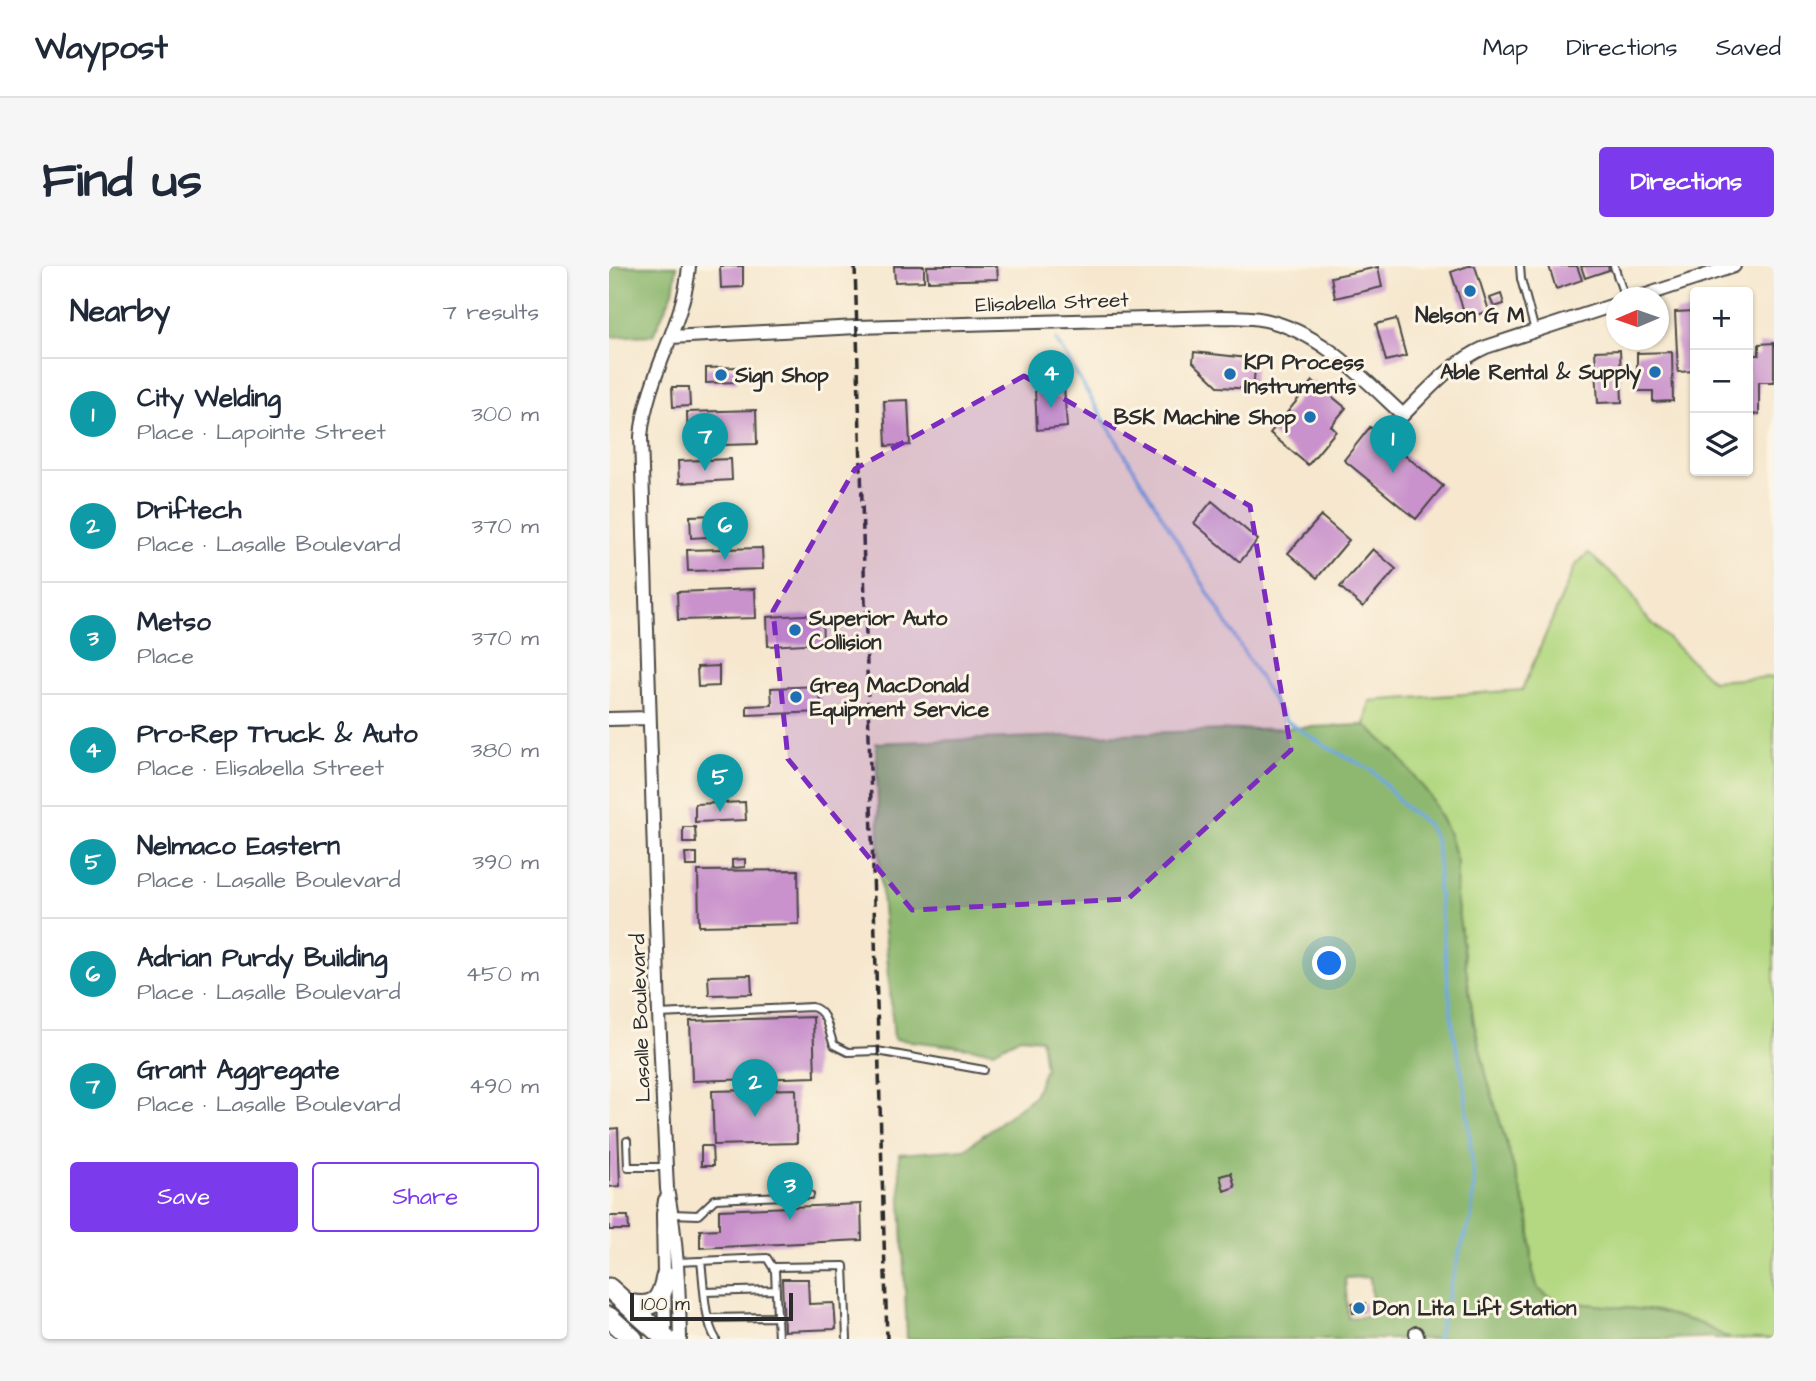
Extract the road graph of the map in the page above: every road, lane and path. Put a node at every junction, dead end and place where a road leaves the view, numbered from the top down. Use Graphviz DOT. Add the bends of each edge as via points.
graph roads {
  1 [pos="689,266"];
  2 [pos="1520,266"];
  3 [pos="1614,266"];
  4 [pos="1734,266"];
  5 [pos="1621,287"];
  6 [pos="1669,287"];
  7 [pos="1606,307"];
  8 [pos="1535,331"];
  9 [pos="671,337"];
  10 [pos="649,718"];
  11 [pos="609,719"];
  12 [pos="659,1014"];
  13 [pos="984,1070"];
  14 [pos="627,1141"];
  15 [pos="666,1167"];
  16 [pos="667,1189"];
  17 [pos="810,1195"];
  18 [pos="672,1214"];
  19 [pos="701,1261"];
  20 [pos="774,1267"];
  21 [pos="671,1270"];
  22 [pos="609,1288"];
  23 [pos="776,1290"];
  24 [pos="705,1293"];
  25 [pos="629,1304"];
  26 [pos="609,1317"];
  27 [pos="778,1317"];
  28 [pos="709,1318"];
  29 [pos="633,1339"];
  30 [pos="671,1339"];
  31 [pos="716,1339"];
  32 [pos="778,1339"];
  33 [pos="847,1339"];
  1 -- 9 [label="street, Lasalle Boulevard" via="685,297"];
  2 -- 8 [label="lane"];
  3 -- 5 [label="lane"];
  4 -- 6 [label="street"];
  7 -- 8 [label="street"];
  8 -- 9 [label="street, Elisabella Street" via="1470,354 1403,415 1336,355 1299,332 1262,319 857,327"];
  9 -- 10 [label="street, Lasalle Boulevard" via="649,390 641,437"];
  10 -- 11 [label="street"];
  10 -- 12 [label="street, Lasalle Boulevard"];
  12 -- 13 [label="lane" via="812,1007 824,1016 834,1045 848,1052 877,1051"];
  12 -- 15 [label="street, Lasalle Boulevard"];
  14 -- 15 [label="lane" via="628,1167"];
  15 -- 16 [label="street, Lasalle Boulevard"];
  16 -- 18 [label="street, Lasalle Boulevard"];
  16 -- 21 [label="street, Lasalle Boulevard" via="663,1214"];
  17 -- 18 [label="lane" via="715,1199 698,1215"];
  18 -- 21 [label="street, Lasalle Boulevard"];
  19 -- 20 [label="lane" via="767,1258"];
  19 -- 21 [label="lane"];
  19 -- 24 [label="lane"];
  20 -- 23 [label="lane"];
  20 -- 33 [label="lane" via="844,1265"];
  21 -- 25 [label="main road" via="654,1303"];
  21 -- 30 [label="street, Lasalle Boulevard"];
  22 -- 25 [label="main road"];
  23 -- 24 [label="lane"];
  23 -- 27 [label="lane"];
  24 -- 28 [label="lane"];
  25 -- 30 [label="main road"];
  26 -- 29 [label="main road"];
  27 -- 28 [label="lane"];
  27 -- 32 [label="lane"];
  28 -- 31 [label="lane"];
}
